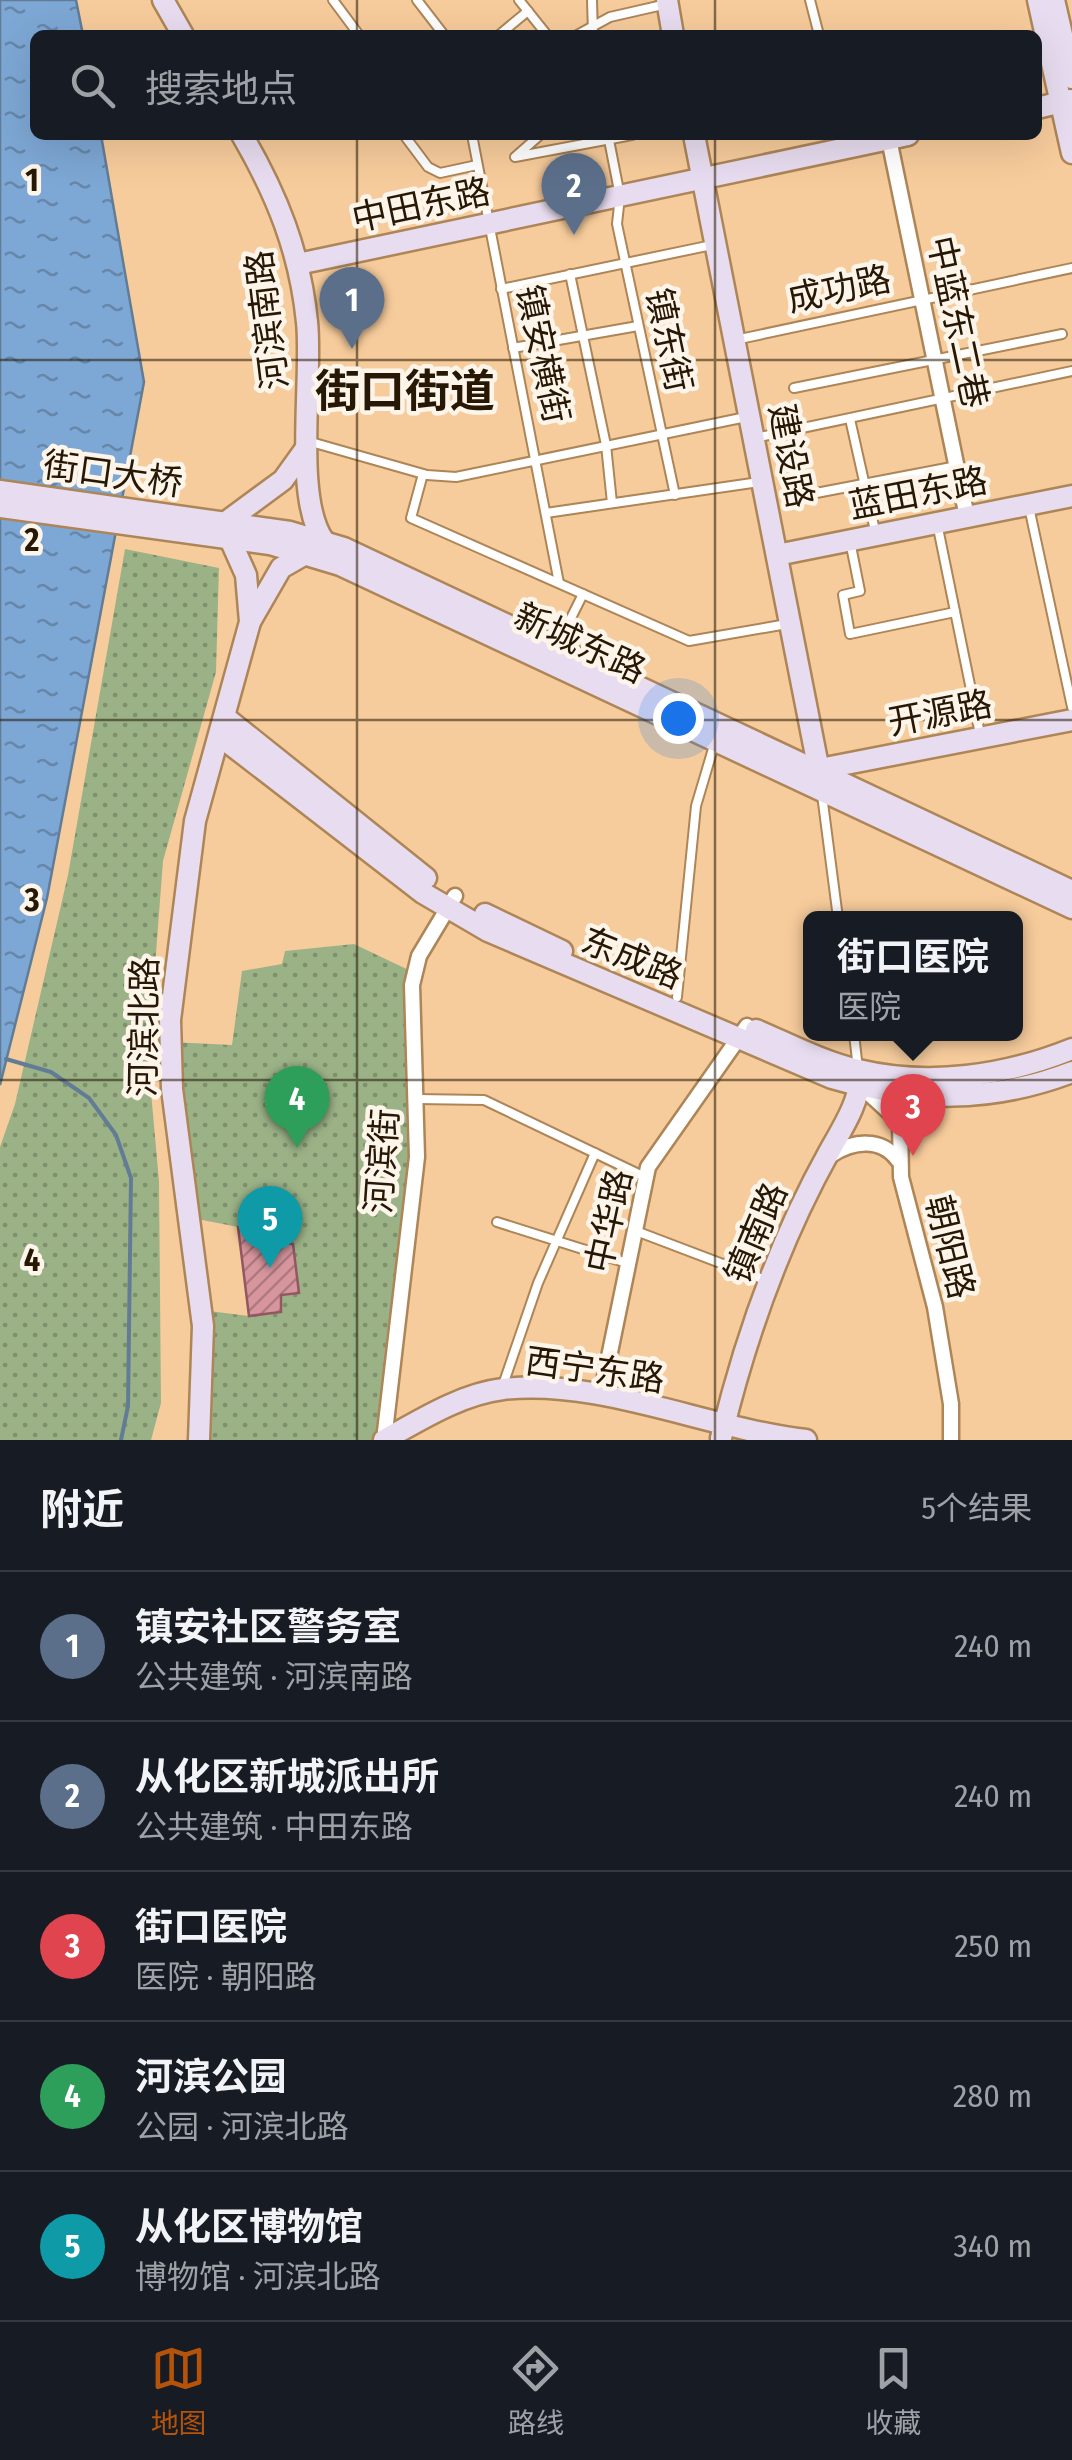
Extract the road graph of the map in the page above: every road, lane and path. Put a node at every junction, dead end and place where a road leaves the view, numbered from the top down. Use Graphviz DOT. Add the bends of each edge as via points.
graph roads {
  1 [pos="163,0"];
  2 [pos="333,0"];
  3 [pos="416,0"];
  4 [pos="519,0"];
  5 [pos="592,0"];
  6 [pos="810,0"];
  7 [pos="1052,0"];
  8 [pos="667,2"];
  9 [pos="528,11"];
  10 [pos="179,30"];
  11 [pos="354,30"];
  12 [pos="440,30"];
  13 [pos="505,30"];
  14 [pos="543,30"];
  15 [pos="592,30"];
  16 [pos="595,30"];
  17 [pos="672,30"];
  18 [pos="818,30"];
  19 [pos="1042,39"];
  20 [pos="1072,78"];
  21 [pos="1066,101"];
  22 [pos="245,140"];
  23 [pos="408,140"];
  24 [pos="473,140"];
  25 [pos="535,140"];
  26 [pos="596,140"];
  27 [pos="610,140"];
  28 [pos="695,140"];
  29 [pos="899,140"];
  30 [pos="842,142"];
  31 [pos="1072,154"];
  32 [pos="478,165"];
  33 [pos="704,178"];
  34 [pos="620,196"];
  35 [pos="491,224"];
  36 [pos="716,244"];
  37 [pos="625,263"];
  38 [pos="298,264"];
  39 [pos="1072,268"];
  40 [pos="570,274"];
  41 [pos="501,289"];
  42 [pos="922,300"];
  43 [pos="638,326"];
  44 [pos="1062,334"];
  45 [pos="583,336"];
  46 [pos="735,340"];
  47 [pos="514,348"];
  48 [pos="936,360"];
  49 [pos="1072,372"];
  50 [pos="794,388"];
  51 [pos="944,399"];
  52 [pos="750,416"];
  53 [pos="850,418"];
  54 [pos="662,434"];
  55 [pos="754,438"];
  56 [pos="306,445"];
  57 [pos="606,445"];
  58 [pos="536,458"];
  59 [pos="957,466"];
  60 [pos="423,474"];
  61 [pos="763,482"];
  62 [pos="864,484"];
  63 [pos="0,491"];
  64 [pos="811,494"];
  65 [pos="675,495"];
  66 [pos="1072,496"];
  67 [pos="612,503"];
  68 [pos="1028,505"];
  69 [pos="0,507"];
  70 [pos="546,513"];
  71 [pos="967,517"];
  72 [pos="937,523"];
  73 [pos="222,529"];
  74 [pos="876,535"];
  75 [pos="850,540"];
  76 [pos="316,547"];
  77 [pos="778,555"];
  78 [pos="559,583"];
  79 [pos="583,594"];
  80 [pos="956,612"];
  81 [pos="250,622"];
  82 [pos="791,623"];
  83 [pos="556,646"];
  84 [pos="1072,708"];
  85 [pos="1072,720"];
  86 [pos="223,727"];
  87 [pos="981,739"];
  88 [pos="715,742"];
  89 [pos="821,779"];
  90 [pos="1072,891"];
  91 [pos="452,902"];
  92 [pos="1072,908"];
  93 [pos="837,911"];
  94 [pos="677,998"];
  95 [pos="743,1031"];
  96 [pos="855,1041"];
  97 [pos="1072,1049"];
  98 [pos="1072,1072"];
  99 [pos="859,1078"];
  100 [pos="417,1099"];
  101 [pos="596,1152"];
  102 [pos="826,1158"];
  103 [pos="898,1160"];
  104 [pos="645,1177"];
  105 [pos="498,1222"];
  106 [pos="636,1230"];
  107 [pos="554,1243"];
  108 [pos="630,1264"];
  109 [pos="770,1282"];
  110 [pos="502,1389"];
  111 [pos="601,1396"];
  112 [pos="722,1433"];
  113 [pos="199,1440"];
  114 [pos="384,1440"];
  115 [pos="806,1440"];
  116 [pos="951,1440"];
  1 -- 10 [label="street"];
  2 -- 11 [label="lane"];
  3 -- 12 [label="lane"];
  4 -- 9 [label="lane"];
  5 -- 15 [label="lane"];
  6 -- 18 [label="lane"];
  7 -- 19 [label="street"];
  7 -- 20 [label="street"];
  8 -- 16 [label="lane"];
  8 -- 17 [label="street"];
  9 -- 13 [label="lane"];
  9 -- 14 [label="lane"];
  19 -- 21 [label="street"];
  21 -- 31 [label="street"];
  22 -- 38 [label="street, 河滨南路" via="280,204"];
  23 -- 32 [label="lane" via="440,173"];
  24 -- 32 [label="lane, 镇安横街"];
  25 -- 26 [label="lane" via="515,158"];
  27 -- 34 [label="lane, 镇东街"];
  28 -- 33 [label="street, 建设路"];
  29 -- 42 [label="street, 中蓝东二巷"];
  30 -- 33 [label="street, 中田东路"];
  32 -- 35 [label="lane, 镇安横街"];
  33 -- 34 [label="street, 中田东路"];
  33 -- 36 [label="street, 建设路"];
  34 -- 35 [label="street, 中田东路"];
  34 -- 37 [label="lane, 镇东街" via="616,211"];
  35 -- 38 [label="street, 中田东路"];
  35 -- 41 [label="lane, 镇安横街"];
  36 -- 37 [label="lane"];
  36 -- 46 [label="street, 建设路"];
  37 -- 40 [label="lane"];
  37 -- 43 [label="lane, 镇东街"];
  38 -- 56 [label="street, 河滨南路" via="311,383"];
  39 -- 42 [label="lane, 成功路"];
  40 -- 41 [label="lane"];
  40 -- 45 [label="lane"];
  41 -- 47 [label="lane, 镇安横街"];
  42 -- 46 [label="lane, 成功路"];
  42 -- 48 [label="street, 中蓝东二巷"];
  43 -- 45 [label="lane"];
  43 -- 54 [label="lane, 镇东街"];
  44 -- 48 [label="lane"];
  45 -- 47 [label="lane"];
  45 -- 57 [label="lane"];
  46 -- 52 [label="street, 建设路"];
  47 -- 58 [label="lane, 镇安横街"];
  48 -- 50 [label="lane"];
  48 -- 51 [label="street, 中蓝东二巷"];
  49 -- 51 [label="lane"];
  51 -- 53 [label="lane"];
  51 -- 59 [label="street, 中蓝东二巷"];
  52 -- 54 [label="lane, 镇安横街"];
  52 -- 55 [label="street, 建设路"];
  53 -- 55 [label="lane"];
  53 -- 62 [label="lane"];
  54 -- 57 [label="lane, 镇安横街"];
  54 -- 65 [label="lane, 镇东街"];
  55 -- 61 [label="street, 建设路"];
  56 -- 60 [label="lane"];
  56 -- 73 [label="street" via="283,480"];
  56 -- 76 [label="street, 河滨南路"];
  57 -- 58 [label="lane, 镇安横街"];
  57 -- 67 [label="lane"];
  58 -- 60 [label="lane" via="483,474"];
  58 -- 70 [label="lane"];
  59 -- 62 [label="lane"];
  59 -- 71 [label="street, 中蓝东二巷"];
  60 -- 78 [label="lane" via="411,518"];
  61 -- 65 [label="lane"];
  61 -- 77 [label="street, 建设路"];
  62 -- 64 [label="lane"];
  62 -- 74 [label="lane"];
  63 -- 73 [label="street, 街口大桥"];
  65 -- 67 [label="lane"];
  66 -- 68 [label="street, 蓝田东路"];
  67 -- 70 [label="lane"];
  68 -- 71 [label="street, 蓝田东路"];
  68 -- 84 [label="lane"];
  69 -- 73 [label="street, 街口大桥"];
  70 -- 78 [label="lane"];
  71 -- 72 [label="street, 蓝田东路"];
  72 -- 74 [label="street, 蓝田东路"];
  72 -- 80 [label="lane"];
  73 -- 76 [label="street, 新城东路"];
  73 -- 81 [label="street, 河滨北路" via="246,575"];
  74 -- 75 [label="street, 蓝田东路"];
  75 -- 77 [label="street, 蓝田东路"];
  75 -- 80 [label="lane" via="860,592 843,596 850,634"];
  76 -- 81 [label="street, 河滨北路" via="282,568"];
  76 -- 83 [label="street, 新城东路"];
  76 -- 88 [label="street, 新城东路"];
  77 -- 82 [label="street, 建设路"];
  78 -- 79 [label="lane"];
  79 -- 82 [label="lane" via="690,642"];
  79 -- 83 [label="lane"];
  80 -- 87 [label="lane"];
  81 -- 86 [label="street, 河滨北路"];
  82 -- 89 [label="street, 建设路"];
  83 -- 89 [label="street, 新城东路"];
  85 -- 87 [label="street, 开源路"];
  86 -- 91 [label="street, 东成路"];
  86 -- 113 [label="street, 河滨北路" via="195,821 170,1020 172,1089 203,1326"];
  87 -- 89 [label="street, 开源路"];
  88 -- 89 [label="street, 新城东路"];
  88 -- 94 [label="lane" via="696,806"];
  89 -- 90 [label="street, 新城东路"];
  89 -- 92 [label="street, 新城东路"];
  89 -- 93 [label="lane"];
  91 -- 94 [label="street, 东成路"];
  91 -- 95 [label="street, 东成路" via="521,949"];
  91 -- 100 [label="street, 河滨街" via="419,956 412,985"];
  94 -- 95 [label="street, 东成路"];
  95 -- 99 [label="street, 东成路" via="804,1067"];
  95 -- 104 [label="street, 中华路" via="659,1146"];
  96 -- 99 [label="lane"];
  97 -- 99 [label="street, 东成路" via="986,1074"];
  98 -- 99 [label="street, 东成路" via="1015,1089 928,1098"];
  99 -- 102 [label="street, 镇南路"];
  99 -- 103 [label="street, 朝阳路" via="900,1122"];
  100 -- 101 [label="lane" via="484,1100"];
  100 -- 114 [label="street, 河滨街"];
  101 -- 104 [label="lane"];
  101 -- 107 [label="lane"];
  102 -- 103 [label="street" via="850,1143 890,1149"];
  102 -- 109 [label="street, 镇南路" via="792,1218"];
  103 -- 116 [label="street, 朝阳路" via="935,1306"];
  104 -- 106 [label="street, 中华路"];
  105 -- 107 [label="lane"];
  106 -- 108 [label="street, 中华路"];
  106 -- 109 [label="lane"];
  107 -- 108 [label="lane"];
  107 -- 110 [label="lane"];
  108 -- 111 [label="street, 中华路"];
  109 -- 112 [label="street, 镇南路"];
  110 -- 111 [label="street, 西宁东路"];
  110 -- 114 [label="street, 西宁东路" via="446,1407"];
  111 -- 112 [label="street, 西宁东路"];
  112 -- 115 [label="street, 西宁东路"];
}
